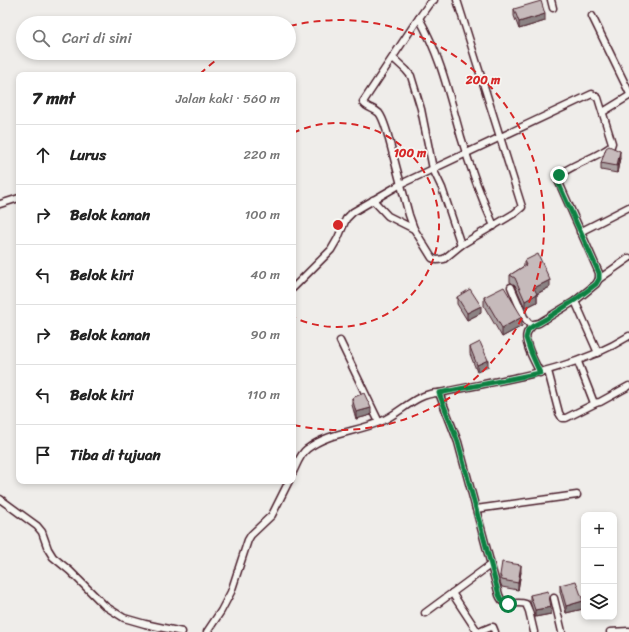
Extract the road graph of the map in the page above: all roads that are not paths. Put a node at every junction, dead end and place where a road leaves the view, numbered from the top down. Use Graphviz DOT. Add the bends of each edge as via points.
graph roads {
  1 [pos="434,0"];
  2 [pos="457,0"];
  3 [pos="551,0"];
  4 [pos="553,8"];
  5 [pos="592,16"];
  6 [pos="419,18"];
  7 [pos="392,58"];
  8 [pos="629,92"];
  9 [pos="629,96"];
  10 [pos="603,112"];
  11 [pos="499,138"];
  12 [pos="466,153"];
  13 [pos="433,169"];
  14 [pos="401,184"];
  15 [pos="16,199"];
  16 [pos="373,200"];
  17 [pos="0,204"];
  18 [pos="629,207"];
  19 [pos="494,226"];
  20 [pos="414,229"];
  21 [pos="580,232"];
  22 [pos="461,245"];
  23 [pos="629,258"];
  24 [pos="599,279"];
  25 [pos="296,285"];
  26 [pos="511,287"];
  27 [pos="575,300"];
  28 [pos="533,326"];
  29 [pos="629,336"];
  30 [pos="340,341"];
  31 [pos="598,353"];
  32 [pos="578,362"];
  33 [pos="548,371"];
  34 [pos="540,373"];
  35 [pos="629,386"];
  36 [pos="439,393"];
  37 [pos="596,403"];
  38 [pos="379,422"];
  39 [pos="296,466"];
  40 [pos="288,484"];
  41 [pos="577,495"];
  42 [pos="0,499"];
  43 [pos="476,510"];
  44 [pos="490,565"];
  45 [pos="452,593"];
  46 [pos="554,598"];
  47 [pos="425,613"];
  48 [pos="629,631"];
  49 [pos="182,632"];
  50 [pos="207,632"];
  51 [pos="495,632"];
  52 [pos="534,632"];
  53 [pos="562,632"];
  54 [pos="610,632"];
  1 -- 6 [label="street"];
  2 -- 11 [label="street"];
  3 -- 4 [label="street"];
  5 -- 8 [label="street"];
  6 -- 7 [label="street"];
  6 -- 12 [label="street" via="441,65"];
  7 -- 13 [label="street" via="410,76 421,109"];
  7 -- 14 [label="street" via="362,102 378,112 382,119"];
  9 -- 10 [label="street"];
  10 -- 11 [label="street" via="598,98 592,94"];
  10 -- 21 [label="street" via="611,146 566,170 557,178"];
  11 -- 12 [label="street"];
  11 -- 19 [label="street" via="522,207"];
  12 -- 13 [label="street"];
  12 -- 19 [label="street"];
  13 -- 14 [label="street"];
  13 -- 22 [label="street"];
  14 -- 16 [label="street"];
  14 -- 20 [label="street"];
  15 -- 17 [label="street"];
  16 -- 20 [label="street" via="388,216"];
  16 -- 25 [label="street" via="346,219 331,250"];
  18 -- 21 [label="street"];
  19 -- 22 [label="street"];
  20 -- 22 [label="street" via="432,258 437,260 444,259"];
  21 -- 24 [label="street" via="599,273"];
  23 -- 24 [label="street"];
  24 -- 27 [label="street"];
  26 -- 28 [label="street" via="524,317"];
  27 -- 28 [label="street"];
  27 -- 31 [label="street"];
  28 -- 34 [label="street" via="526,333 526,338"];
  29 -- 31 [label="street"];
  30 -- 38 [label="street"];
  31 -- 32 [label="street"];
  32 -- 33 [label="street"];
  32 -- 37 [label="street"];
  33 -- 34 [label="street"];
  33 -- 37 [label="street" via="562,418"];
  34 -- 36 [label="street"];
  35 -- 37 [label="street"];
  36 -- 38 [label="street" via="423,395"];
  36 -- 43 [label="street" via="456,438"];
  38 -- 39 [label="street" via="316,443 302,454"];
  40 -- 50 [label="street" via="272,515 248,540 231,592"];
  41 -- 43 [label="street"];
  42 -- 49 [label="street" via="38,526 53,557 70,570 105,606 124,618"];
  43 -- 44 [label="street"];
  44 -- 45 [label="street"];
  44 -- 52 [label="street" via="502,601 508,604 526,604"];
  45 -- 47 [label="street"];
  45 -- 51 [label="street" via="477,631 490,626"];
  46 -- 53 [label="street"];
  48 -- 54 [label="street"];
}
